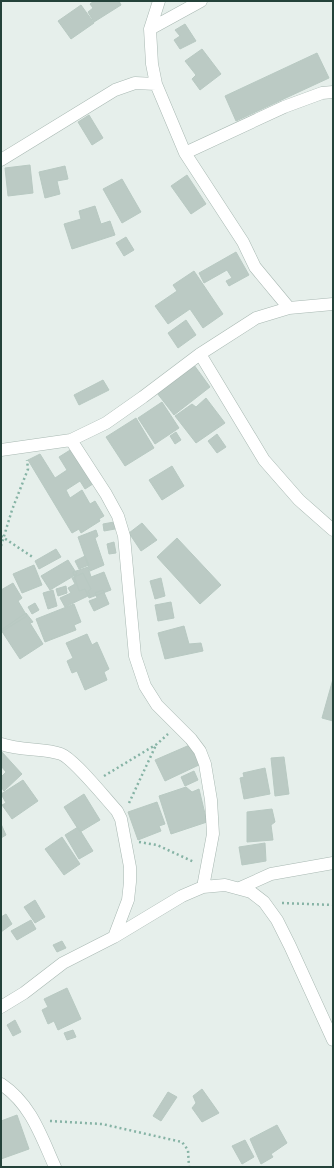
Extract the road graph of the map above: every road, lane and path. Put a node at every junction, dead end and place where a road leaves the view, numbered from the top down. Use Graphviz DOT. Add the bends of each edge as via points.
graph roads {
  1 [pos="159,1"];
  2 [pos="201,1"];
  3 [pos="150,29"];
  4 [pos="156,84"];
  5 [pos="333,92"];
  6 [pos="186,153"];
  7 [pos="1,160"];
  8 [pos="333,304"];
  9 [pos="289,308"];
  10 [pos="200,354"];
  11 [pos="72,440"];
  12 [pos="26,448"];
  13 [pos="1,450"];
  14 [pos="333,530"];
  15 [pos="2,537"];
  16 [pos="1,546"];
  17 [pos="34,558"];
  18 [pos="177,726"];
  19 [pos="1,744"];
  20 [pos="157,744"];
  21 [pos="92,784"];
  22 [pos="121,819"];
  23 [pos="124,835"];
  24 [pos="333,863"];
  25 [pos="207,869"];
  26 [pos="203,887"];
  27 [pos="240,888"];
  28 [pos="264,902"];
  29 [pos="333,905"];
  30 [pos="114,937"];
  31 [pos="1,1007"];
  32 [pos="333,1040"];
  33 [pos="1,1084"];
  34 [pos="35,1121"];
  35 [pos="55,1167"];
  36 [pos="189,1167"];
  1 -- 3 [label="street"];
  2 -- 3 [label="street"];
  3 -- 4 [label="street"];
  4 -- 6 [label="street"];
  4 -- 7 [label="street" via="135,83 115,90"];
  5 -- 6 [label="street" via="322,93 284,107"];
  6 -- 9 [label="street" via="243,242 255,267"];
  8 -- 9 [label="street"];
  9 -- 10 [label="street" via="256,318"];
  10 -- 11 [label="street" via="106,423"];
  10 -- 14 [label="street" via="264,460 299,500"];
  11 -- 12 [label="street"];
  11 -- 18 [label="street" via="118,516 124,536 135,656 146,686 157,705"];
  12 -- 13 [label="street"];
  12 -- 15 [label="path" via="28,469"];
  15 -- 16 [label="path"];
  15 -- 17 [label="path"];
  18 -- 20 [label="path"];
  18 -- 25 [label="street" via="191,738 205,764 213,834"];
  19 -- 21 [label="street" via="11,748 61,754"];
  20 -- 21 [label="path"];
  20 -- 22 [label="path"];
  21 -- 22 [label="street" via="117,811"];
  22 -- 23 [label="street"];
  23 -- 25 [label="path" via="140,843 166,848"];
  23 -- 30 [label="street" via="130,882 128,900"];
  24 -- 27 [label="street" via="271,874"];
  25 -- 26 [label="street"];
  26 -- 27 [label="street" via="224,885"];
  26 -- 30 [label="street" via="182,896"];
  27 -- 28 [label="street" via="251,892"];
  28 -- 29 [label="path"];
  28 -- 32 [label="street" via="277,920 290,946"];
  30 -- 31 [label="street" via="63,964"];
  33 -- 34 [label="street"];
  34 -- 35 [label="street"];
  34 -- 36 [label="path" via="102,1124 182,1142 188,1150"];
}
